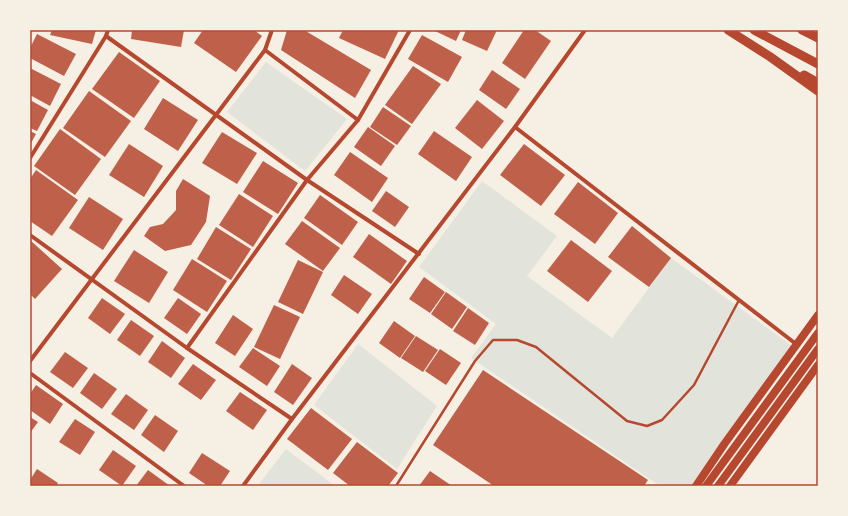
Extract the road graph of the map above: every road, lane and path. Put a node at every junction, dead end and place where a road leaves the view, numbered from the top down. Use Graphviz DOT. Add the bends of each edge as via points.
graph roads {
  1 [pos="108,30"];
  2 [pos="272,30"];
  3 [pos="410,30"];
  4 [pos="584,30"];
  5 [pos="728,30"];
  6 [pos="754,30"];
  7 [pos="802,30"];
  8 [pos="106,36"];
  9 [pos="818,38"];
  10 [pos="265,50"];
  11 [pos="769,56"];
  12 [pos="818,64"];
  13 [pos="818,83"];
  14 [pos="818,91"];
  15 [pos="216,116"];
  16 [pos="358,120"];
  17 [pos="515,128"];
  18 [pos="30,158"];
  19 [pos="308,180"];
  20 [pos="30,235"];
  21 [pos="419,254"];
  22 [pos="92,280"];
  23 [pos="739,300"];
  24 [pos="818,315"];
  25 [pos="818,333"];
  26 [pos="796,344"];
  27 [pos="187,348"];
  28 [pos="818,349"];
  29 [pos="30,361"];
  30 [pos="818,365"];
  31 [pos="30,373"];
  32 [pos="292,419"];
  33 [pos="184,486"];
  34 [pos="243,486"];
  35 [pos="396,486"];
  36 [pos="696,486"];
  37 [pos="706,486"];
  38 [pos="718,486"];
  39 [pos="730,486"];
  1 -- 8 [label="street"];
  2 -- 10 [label="street"];
  3 -- 16 [label="street"];
  4 -- 17 [label="street"];
  5 -- 11 [label="highway"];
  6 -- 12 [label="highway"];
  7 -- 9 [label="highway"];
  8 -- 15 [label="street"];
  8 -- 18 [label="street"];
  10 -- 15 [label="street"];
  10 -- 16 [label="street"];
  11 -- 13 [label="highway"];
  11 -- 14 [label="highway"];
  15 -- 19 [label="street"];
  15 -- 22 [label="street"];
  16 -- 19 [label="street"];
  17 -- 21 [label="street"];
  17 -- 23 [label="street"];
  19 -- 21 [label="street"];
  19 -- 27 [label="street"];
  20 -- 22 [label="street"];
  21 -- 32 [label="street"];
  22 -- 27 [label="street"];
  22 -- 29 [label="street"];
  23 -- 26 [label="street"];
  23 -- 35 [label="lane" via="694,385 662,420 647,426 627,421 536,347 516,340 493,340 475,361"];
  24 -- 26 [label="main road"];
  25 -- 37 [label="main road"];
  26 -- 36 [label="main road"];
  27 -- 32 [label="street"];
  28 -- 38 [label="main road"];
  30 -- 39 [label="main road"];
  31 -- 33 [label="street"];
  32 -- 34 [label="street"];
}
